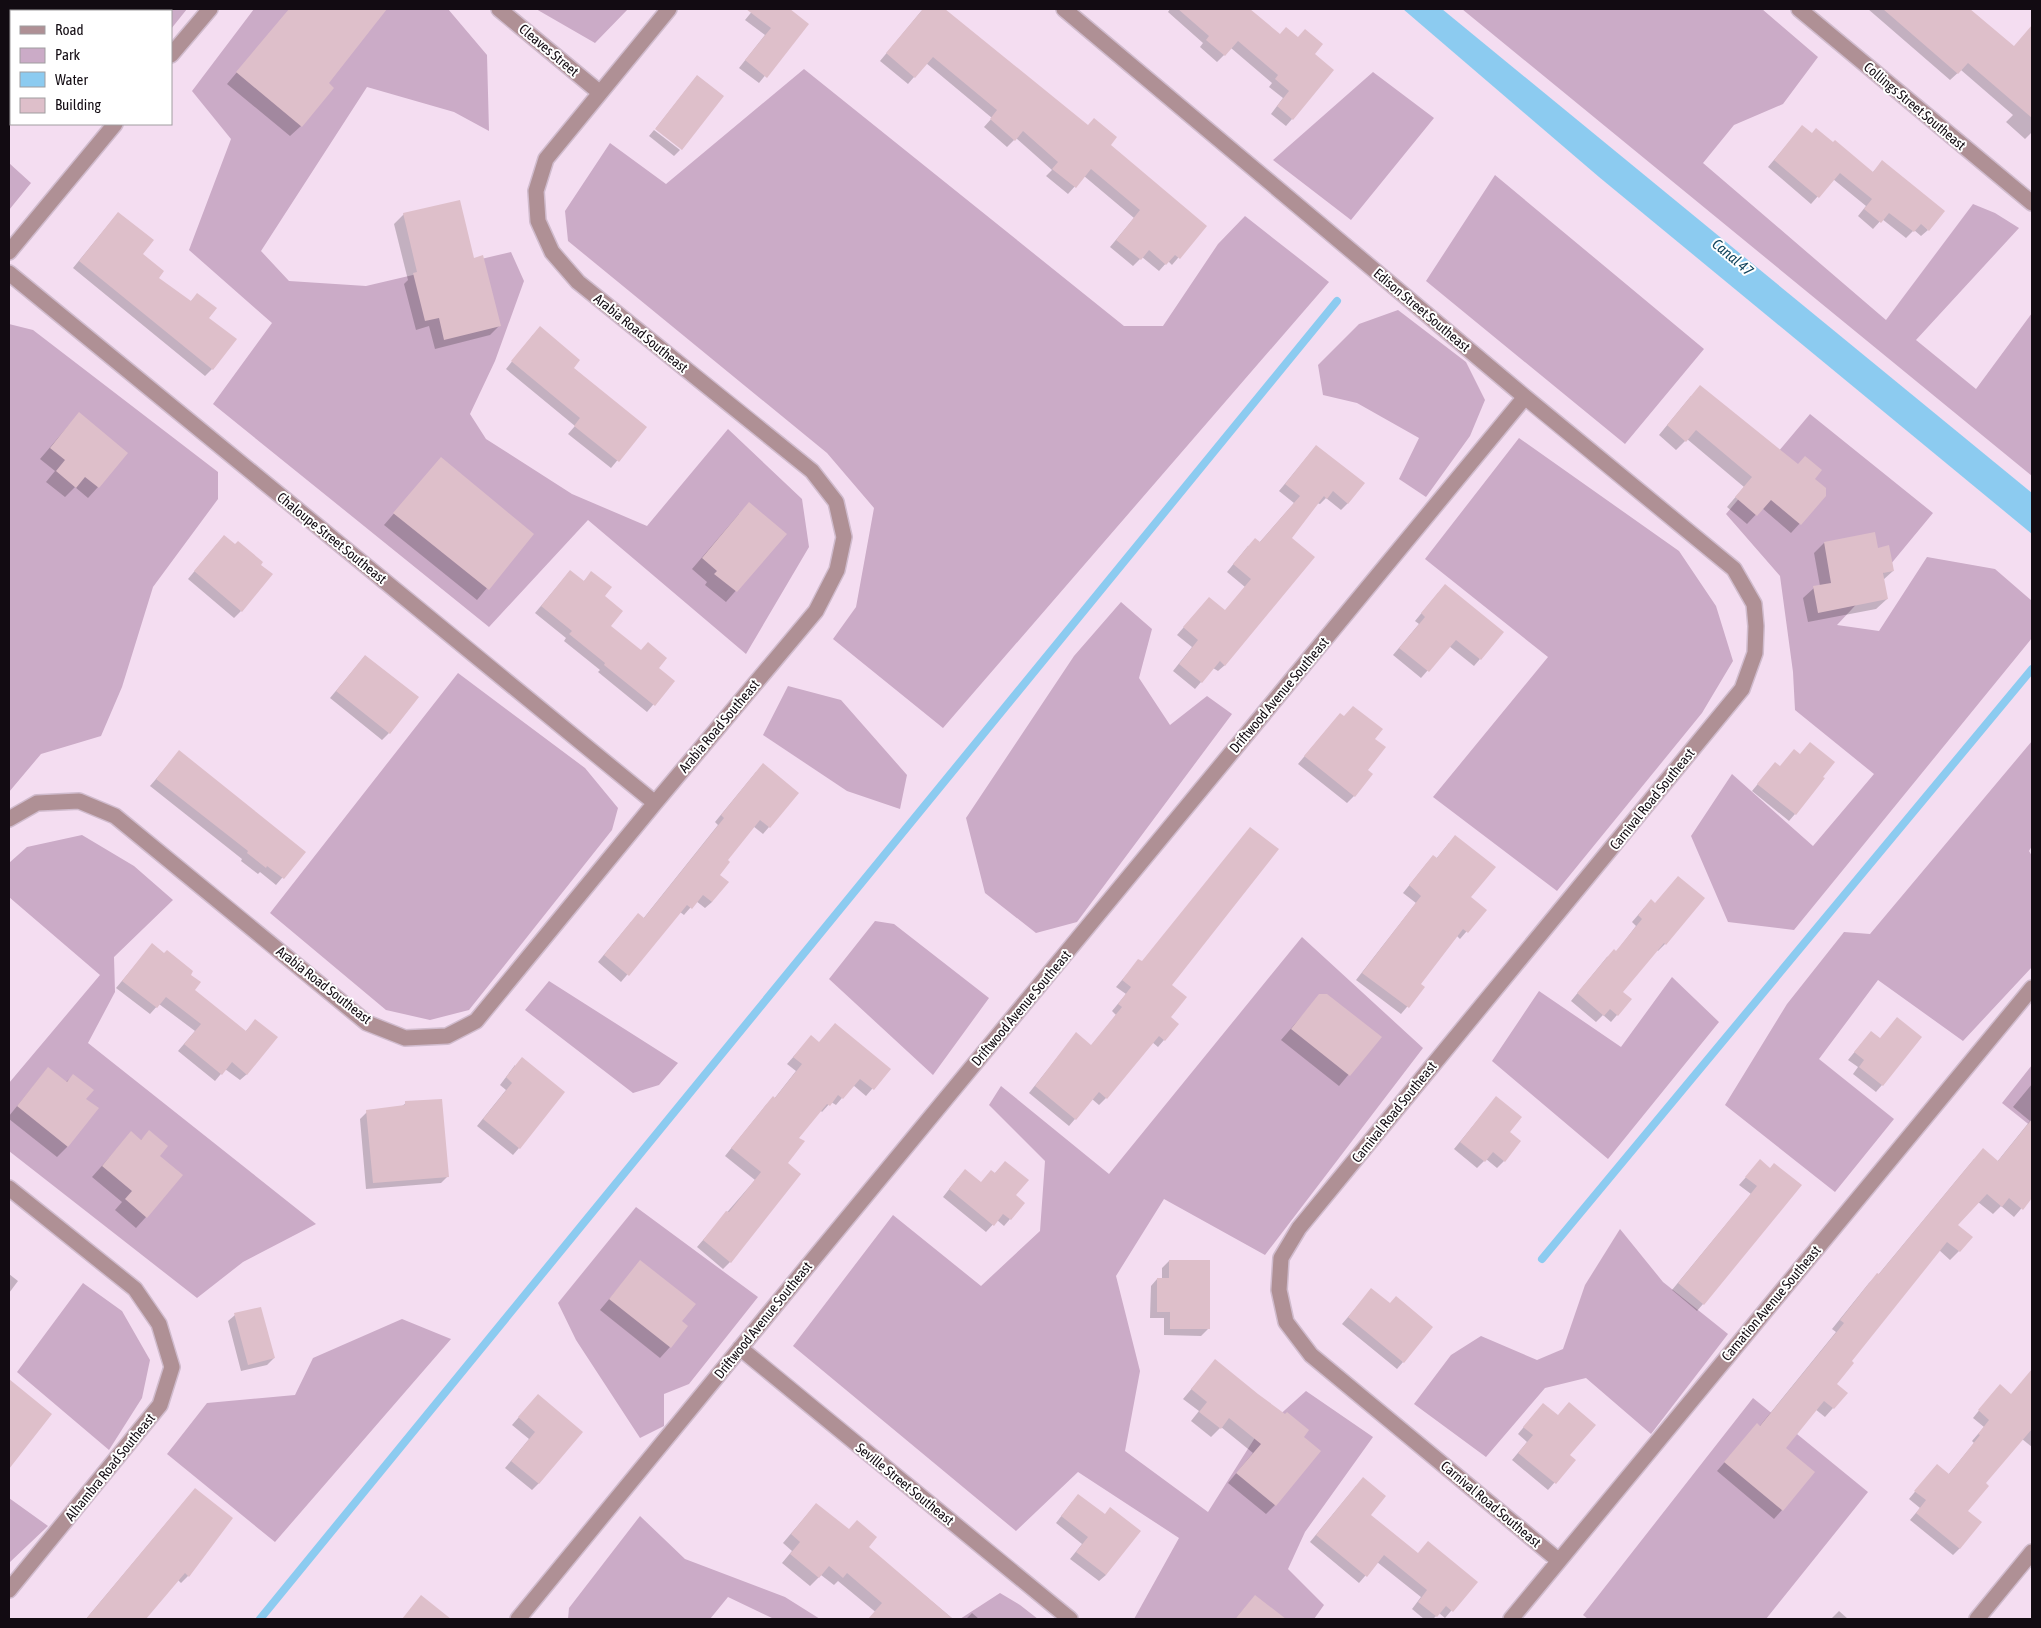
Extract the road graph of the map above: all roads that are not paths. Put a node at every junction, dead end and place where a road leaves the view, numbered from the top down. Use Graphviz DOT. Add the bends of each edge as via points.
graph roads {
  1 [pos="210,9"];
  2 [pos="499,9"];
  3 [pos="669,9"];
  4 [pos="1064,9"];
  5 [pos="1798,9"];
  6 [pos="172,54"];
  7 [pos="600,92"];
  8 [pos="114,125"];
  9 [pos="2032,203"];
  10 [pos="9,252"];
  11 [pos="9,273"];
  12 [pos="1525,397"];
  13 [pos="1756,626"];
  14 [pos="654,803"];
  15 [pos="9,819"];
  16 [pos="2032,988"];
  17 [pos="9,1188"];
  18 [pos="740,1348"];
  19 [pos="2032,1552"];
  20 [pos="1558,1560"];
  21 [pos="9,1590"];
  22 [pos="522,1618"];
  23 [pos="1070,1619"];
  24 [pos="1511,1619"];
  25 [pos="1977,1619"];
  1 -- 6 [label="street"];
  2 -- 7 [label="street, Cleaves Street"];
  3 -- 7 [label="street, Arabia Road Southeast"];
  4 -- 12 [label="street, Edison Street Southeast"];
  5 -- 9 [label="street, Collings Street Southeast"];
  7 -- 14 [label="street, Arabia Road Southeast" via="546,159 536,191 538,221 552,252 578,282 812,471 836,502 844,537 837,570 816,612"];
  8 -- 10 [label="street"];
  11 -- 14 [label="street, Chaloupe Street Southeast"];
  12 -- 13 [label="street, Edison Street Southeast" via="1734,570 1754,604"];
  12 -- 18 [label="street, Driftwood Avenue Southeast"];
  13 -- 20 [label="street, Carnival Road Southeast" via="1755,653 1742,689 1299,1228 1281,1258 1279,1290 1286,1322 1311,1355"];
  14 -- 15 [label="street, Arabia Road Southeast" via="476,1021 447,1036 405,1038 367,1023 115,816 79,801 37,803"];
  16 -- 20 [label="street, Carnation Avenue Southeast"];
  17 -- 21 [label="street, Alhambra Road Southeast" via="135,1289 159,1324 172,1367 160,1405"];
  18 -- 22 [label="street, Driftwood Avenue Southeast"];
  18 -- 23 [label="street, Seville Street Southeast"];
  19 -- 25 [label="street"];
  20 -- 24 [label="street, Carnation Avenue Southeast"];
}
